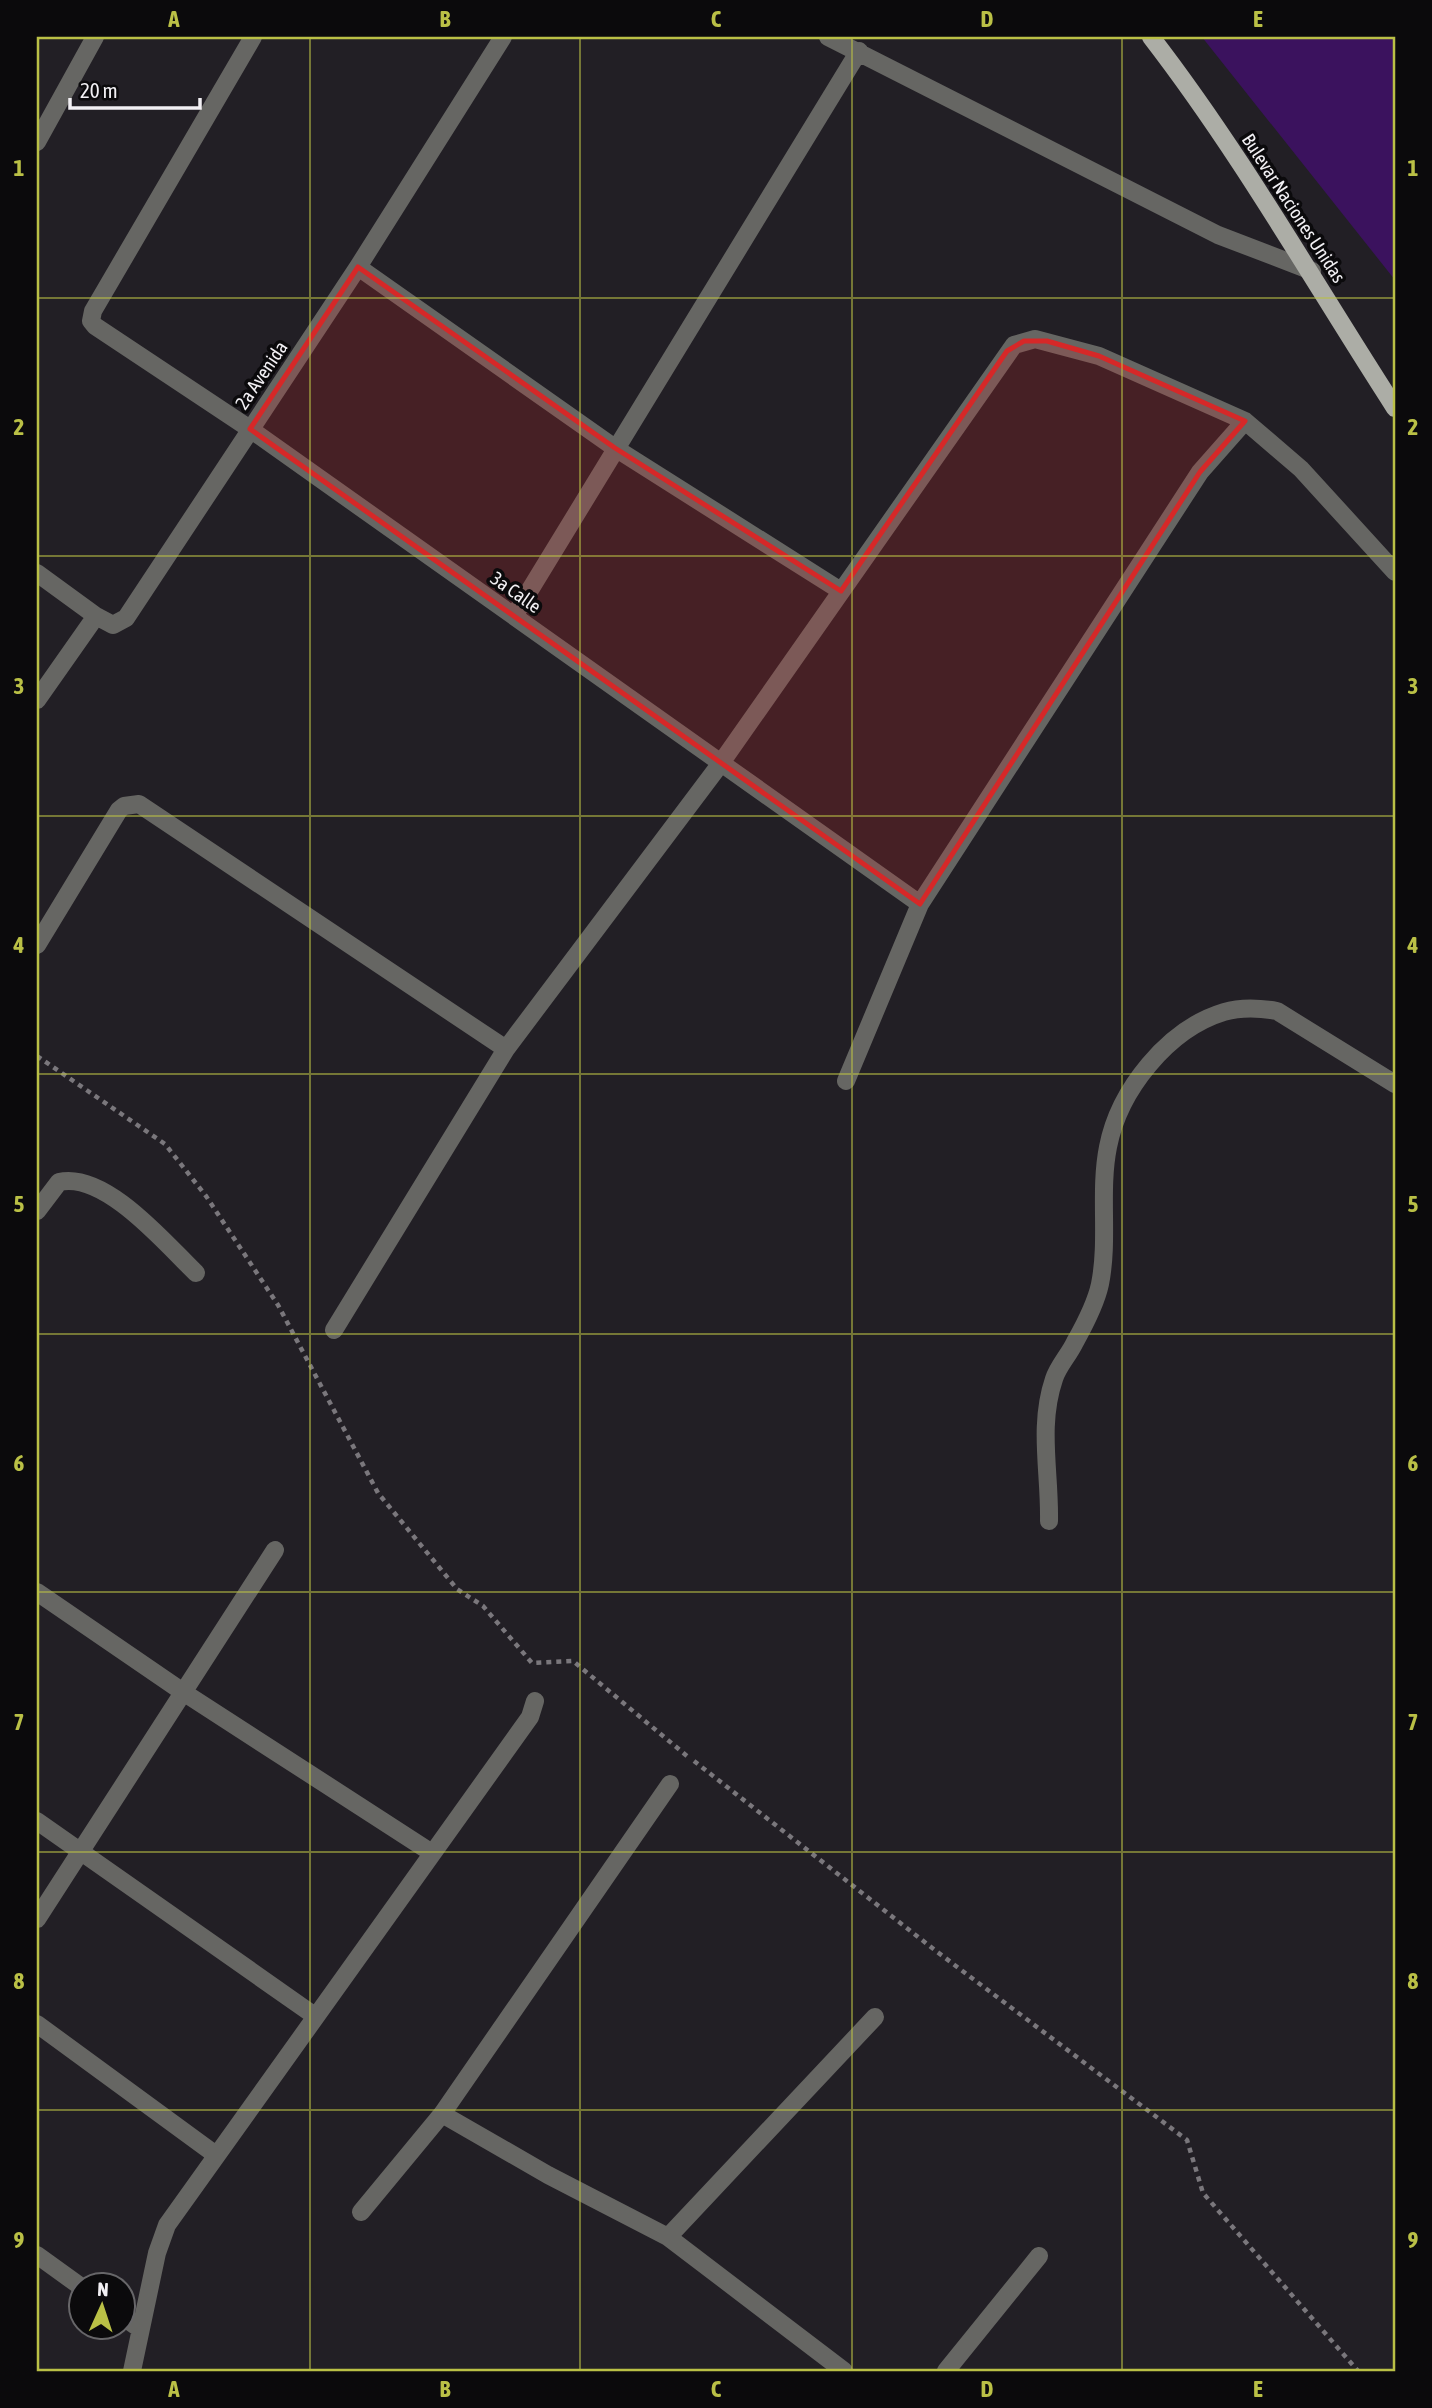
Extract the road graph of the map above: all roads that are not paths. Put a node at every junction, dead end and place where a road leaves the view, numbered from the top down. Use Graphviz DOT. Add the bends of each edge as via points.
graph roads {
  1 [pos="95,37"];
  2 [pos="253,37"];
  3 [pos="503,37"];
  4 [pos="828,37"];
  5 [pos="1151,37"];
  6 [pos="859,51"];
  7 [pos="37,142"];
  8 [pos="358,267"];
  9 [pos="1312,271"];
  10 [pos="1395,408"];
  11 [pos="1245,421"];
  12 [pos="250,429"];
  13 [pos="615,448"];
  14 [pos="1395,572"];
  15 [pos="37,573"];
  16 [pos="841,591"];
  17 [pos="96,616"];
  18 [pos="514,616"];
  19 [pos="37,700"];
  20 [pos="721,763"];
  21 [pos="920,904"];
  22 [pos="37,945"];
  23 [pos="506,1049"];
  24 [pos="846,1081"];
  25 [pos="1395,1084"];
  26 [pos="37,1211"];
  27 [pos="196,1273"];
  28 [pos="334,1330"];
  29 [pos="1049,1521"];
  30 [pos="275,1550"];
  31 [pos="37,1592"];
  32 [pos="183,1692"];
  33 [pos="535,1701"];
  34 [pos="670,1784"];
  35 [pos="37,1821"];
  36 [pos="78,1852"];
  37 [pos="432,1853"];
  38 [pos="37,1919"];
  39 [pos="315,2016"];
  40 [pos="875,2017"];
  41 [pos="37,2024"];
  42 [pos="442,2114"];
  43 [pos="216,2155"];
  44 [pos="362,2212"];
  45 [pos="668,2237"];
  46 [pos="37,2255"];
  47 [pos="1039,2256"];
  48 [pos="66,2276"];
  49 [pos="136,2326"];
  50 [pos="140,2329"];
  51 [pos="132,2371"];
  52 [pos="844,2371"];
  53 [pos="946,2371"];
  1 -- 7 [label="street"];
  2 -- 12 [label="street, 3a Calle" via="91,315 94,327"];
  3 -- 8 [label="street, 2a Avenida"];
  4 -- 6 [label="street"];
  5 -- 9 [label="main road, Bulevar Naciones Unidas"];
  6 -- 9 [label="street" via="1218,235"];
  6 -- 13 [label="street"];
  8 -- 12 [label="street, 2a Avenida"];
  8 -- 13 [label="street"];
  9 -- 10 [label="main road, Bulevar Naciones Unidas"];
  11 -- 14 [label="street" via="1301,469"];
  11 -- 16 [label="street" via="1100,356 1047,341 1024,341 1007,351"];
  11 -- 21 [label="street" via="1199,472"];
  12 -- 17 [label="street, 2a Avenida" via="126,618 113,625"];
  12 -- 18 [label="street, 3a Calle"];
  13 -- 16 [label="street"];
  13 -- 18 [label="street"];
  15 -- 17 [label="street"];
  16 -- 20 [label="street"];
  17 -- 19 [label="street"];
  18 -- 20 [label="street, 3a Calle"];
  20 -- 21 [label="street, 3a Calle"];
  20 -- 23 [label="street"];
  21 -- 24 [label="street"];
  22 -- 23 [label="street" via="120,810 139,804"];
  23 -- 28 [label="street"];
  25 -- 29 [label="street" via="1277,1011 1255,1008 1224,1012 1192,1028 1172,1041 1148,1068 1118,1113 1108,1147 1106,1250 1099,1288 1076,1341 1054,1376 1046,1410"];
  26 -- 27 [label="street" via="60,1182 78,1180 125,1205"];
  30 -- 32 [label="street"];
  31 -- 32 [label="street"];
  32 -- 36 [label="street"];
  32 -- 37 [label="street"];
  33 -- 37 [label="street" via="530,1717"];
  34 -- 42 [label="street"];
  35 -- 36 [label="street"];
  36 -- 38 [label="street"];
  36 -- 39 [label="street"];
  37 -- 39 [label="street"];
  39 -- 43 [label="street"];
  40 -- 45 [label="street"];
  41 -- 43 [label="street"];
  42 -- 44 [label="street"];
  42 -- 45 [label="street"];
  43 -- 50 [label="street" via="167,2225"];
  45 -- 52 [label="street"];
  46 -- 48 [label="street"];
  47 -- 53 [label="street"];
  49 -- 50 [label="street"];
  50 -- 51 [label="street"];
}
